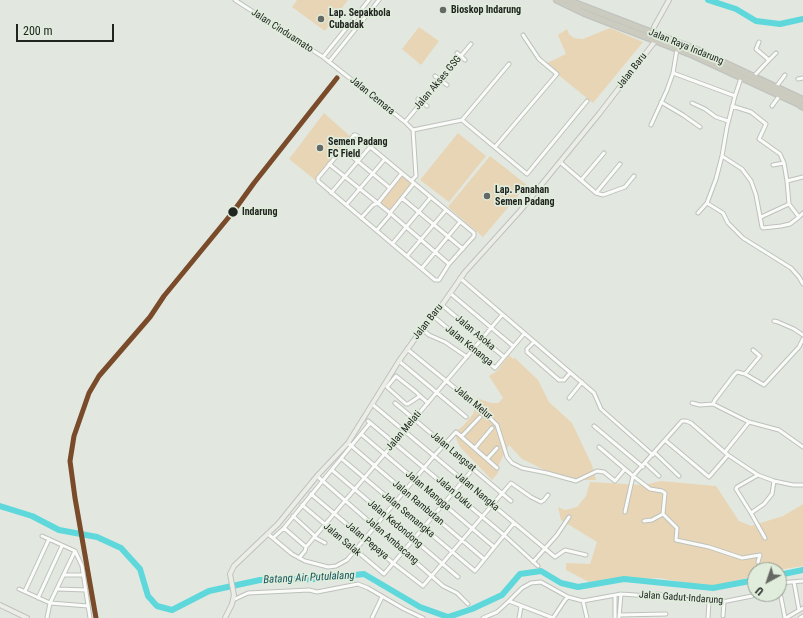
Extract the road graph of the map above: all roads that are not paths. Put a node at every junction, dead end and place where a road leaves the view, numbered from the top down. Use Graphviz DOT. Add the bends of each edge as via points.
graph roads {
  1 [pos="235,0"];
  2 [pos="369,0"];
  3 [pos="379,0"];
  4 [pos="557,0"];
  5 [pos="567,0"];
  6 [pos="669,0"];
  7 [pos="654,27"];
  8 [pos="523,35"];
  9 [pos="652,36"];
  10 [pos="759,42"];
  11 [pos="470,44"];
  12 [pos="677,49"];
  13 [pos="457,53"];
  14 [pos="776,53"];
  15 [pos="461,56"];
  16 [pos="323,58"];
  17 [pos="465,60"];
  18 [pos="769,60"];
  19 [pos="329,62"];
  20 [pos="509,64"];
  21 [pos="673,73"];
  22 [pos="743,75"];
  23 [pos="785,75"];
  24 [pos="435,76"];
  25 [pos="754,76"];
  26 [pos="803,78"];
  27 [pos="798,79"];
  28 [pos="440,80"];
  29 [pos="446,85"];
  30 [pos="776,87"];
  31 [pos="780,95"];
  32 [pos="734,96"];
  33 [pos="418,100"];
  34 [pos="803,100"];
  35 [pos="588,101"];
  36 [pos="422,102"];
  37 [pos="661,102"];
  38 [pos="692,103"];
  39 [pos="427,106"];
  40 [pos="732,106"];
  41 [pos="772,106"];
  42 [pos="803,107"];
  43 [pos="462,120"];
  44 [pos="728,121"];
  45 [pos="405,122"];
  46 [pos="651,125"];
  47 [pos="700,127"];
  48 [pos="413,130"];
  49 [pos="370,147"];
  50 [pos="495,148"];
  51 [pos="342,149"];
  52 [pos="604,153"];
  53 [pos="722,156"];
  54 [pos="385,159"];
  55 [pos="358,161"];
  56 [pos="560,162"];
  57 [pos="784,163"];
  58 [pos="330,164"];
  59 [pos="620,164"];
  60 [pos="772,165"];
  61 [pos="373,174"];
  62 [pos="402,174"];
  63 [pos="345,176"];
  64 [pos="634,176"];
  65 [pos="802,179"];
  66 [pos="582,180"];
  67 [pos="787,181"];
  68 [pos="413,182"];
  69 [pos="390,188"];
  70 [pos="360,189"];
  71 [pos="331,193"];
  72 [pos="596,193"];
  73 [pos="431,197"];
  74 [pos="402,198"];
  75 [pos="378,203"];
  76 [pos="707,203"];
  77 [pos="789,204"];
  78 [pos="346,205"];
  79 [pos="446,210"];
  80 [pos="418,212"];
  81 [pos="390,213"];
  82 [pos="803,213"];
  83 [pos="698,214"];
  84 [pos="761,217"];
  85 [pos="361,218"];
  86 [pos="799,218"];
  87 [pos="460,222"];
  88 [pos="434,225"];
  89 [pos="406,227"];
  90 [pos="377,230"];
  91 [pos="448,237"];
  92 [pos="421,239"];
  93 [pos="393,243"];
  94 [pos="463,249"];
  95 [pos="435,252"];
  96 [pos="407,256"];
  97 [pos="450,264"];
  98 [pos="422,268"];
  99 [pos="803,274"];
  100 [pos="799,277"];
  101 [pos="460,278"];
  102 [pos="803,284"];
  103 [pos="450,293"];
  104 [pos="442,305"];
  105 [pos="502,315"];
  106 [pos="433,316"];
  107 [pos="774,322"];
  108 [pos="491,327"];
  109 [pos="422,329"];
  110 [pos="524,334"];
  111 [pos="803,335"];
  112 [pos="482,339"];
  113 [pos="803,339"];
  114 [pos="534,342"];
  115 [pos="513,346"];
  116 [pos="407,349"];
  117 [pos="472,349"];
  118 [pos="753,350"];
  119 [pos="467,357"];
  120 [pos="504,357"];
  121 [pos="399,361"];
  122 [pos="570,373"];
  123 [pos="745,374"];
  124 [pos="446,381"];
  125 [pos="582,382"];
  126 [pos="436,392"];
  127 [pos="420,396"];
  128 [pos="569,398"];
  129 [pos="395,403"];
  130 [pos="428,403"];
  131 [pos="692,403"];
  132 [pos="372,404"];
  133 [pos="713,404"];
  134 [pos="466,417"];
  135 [pos="480,417"];
  136 [pos="414,419"];
  137 [pos="749,422"];
  138 [pos="594,426"];
  139 [pos="492,428"];
  140 [pos="404,430"];
  141 [pos="361,434"];
  142 [pos="462,436"];
  143 [pos="666,441"];
  144 [pos="348,443"];
  145 [pos="394,443"];
  146 [pos="444,445"];
  147 [pos="352,447"];
  148 [pos="803,447"];
  149 [pos="475,448"];
  150 [pos="497,448"];
  151 [pos="599,448"];
  152 [pos="725,452"];
  153 [pos="384,454"];
  154 [pos="654,454"];
  155 [pos="728,455"];
  156 [pos="434,456"];
  157 [pos="342,459"];
  158 [pos="487,460"];
  159 [pos="645,463"];
  160 [pos="374,466"];
  161 [pos="643,467"];
  162 [pos="424,468"];
  163 [pos="497,468"];
  164 [pos="473,469"];
  165 [pos="625,469"];
  166 [pos="332,470"];
  167 [pos="758,475"];
  168 [pos="317,476"];
  169 [pos="633,476"];
  170 [pos="659,476"];
  171 [pos="679,476"];
  172 [pos="364,478"];
  173 [pos="414,480"];
  174 [pos="463,480"];
  175 [pos="322,481"];
  176 [pos="774,481"];
  177 [pos="803,485"];
  178 [pos="355,489"];
  179 [pos="404,491"];
  180 [pos="453,492"];
  181 [pos="502,493"];
  182 [pos="312,495"];
  183 [pos="548,495"];
  184 [pos="345,500"];
  185 [pos="511,501"];
  186 [pos="394,503"];
  187 [pos="443,504"];
  188 [pos="492,505"];
  189 [pos="302,506"];
  190 [pos="625,512"];
  191 [pos="751,512"];
  192 [pos="334,514"];
  193 [pos="663,514"];
  194 [pos="385,515"];
  195 [pos="433,516"];
  196 [pos="293,517"];
  197 [pos="482,517"];
  198 [pos="569,517"];
  199 [pos="644,521"];
  200 [pos="514,523"];
  201 [pos="325,525"];
  202 [pos="374,526"];
  203 [pos="284,528"];
  204 [pos="423,528"];
  205 [pos="473,529"];
  206 [pos="268,534"];
  207 [pos="504,535"];
  208 [pos="42,536"];
  209 [pos="315,536"];
  210 [pos="273,538"];
  211 [pos="364,538"];
  212 [pos="765,538"];
  213 [pos="49,539"];
  214 [pos="414,539"];
  215 [pos="463,541"];
  216 [pos="325,543"];
  217 [pos="62,546"];
  218 [pos="306,547"];
  219 [pos="494,547"];
  220 [pos="544,549"];
  221 [pos="354,550"];
  222 [pos="404,551"];
  223 [pos="75,552"];
  224 [pos="452,553"];
  225 [pos="586,555"];
  226 [pos="299,558"];
  227 [pos="484,559"];
  228 [pos="533,562"];
  229 [pos="758,562"];
  230 [pos="393,563"];
  231 [pos="443,564"];
  232 [pos="538,566"];
  233 [pos="64,575"];
  234 [pos="83,575"];
  235 [pos="433,576"];
  236 [pos="458,577"];
  237 [pos="803,581"];
  238 [pos="787,582"];
  239 [pos="794,582"];
  240 [pos="58,588"];
  241 [pos="19,589"];
  242 [pos="86,590"];
  243 [pos="25,591"];
  244 [pos="621,594"];
  245 [pos="615,596"];
  246 [pos="382,597"];
  247 [pos="568,597"];
  248 [pos="747,597"];
  249 [pos="38,598"];
  250 [pos="233,600"];
  251 [pos="509,601"];
  252 [pos="584,601"];
  253 [pos="709,601"];
  254 [pos="724,602"];
  255 [pos="782,602"];
  256 [pos="50,604"];
  257 [pos="468,604"];
  258 [pos="0,605"];
  259 [pos="88,606"];
  260 [pos="522,607"];
  261 [pos="803,608"];
  262 [pos="799,610"];
  263 [pos="666,614"];
  264 [pos="20,616"];
  265 [pos="619,616"];
  266 [pos="723,616"];
  267 [pos="803,616"];
  268 [pos="28,618"];
  269 [pos="47,618"];
  270 [pos="90,618"];
  271 [pos="225,618"];
  272 [pos="372,618"];
  273 [pos="423,618"];
  274 [pos="483,618"];
  275 [pos="519,618"];
  276 [pos="587,618"];
  277 [pos="614,618"];
  278 [pos="708,618"];
  279 [pos="786,618"];
  280 [pos="800,618"];
  1 -- 16 [label="street, Jalan Cinduamato"];
  2 -- 16 [label="street"];
  3 -- 19 [label="street"];
  4 -- 9 [label="highway, Jalan Raya Indarung" via="580,11"];
  5 -- 9 [label="highway, Jalan Raya Indarung"];
  6 -- 7 [label="street"];
  7 -- 9 [label="street"];
  8 -- 50 [label="street" via="539,59 557,74"];
  9 -- 12 [label="highway, Jalan Raya Indarung"];
  9 -- 22 [label="highway, Jalan Raya Indarung" via="697,50"];
  9 -- 56 [label="street, Jalan Baru"];
  10 -- 18 [label="street" via="756,49"];
  11 -- 15 [label="street, Jalan Akses GSG"];
  12 -- 21 [label="street, Jalan Raya Indarung"];
  12 -- 22 [label="highway, Jalan Raya Indarung"];
  13 -- 15 [label="street"];
  14 -- 18 [label="street"];
  15 -- 17 [label="street"];
  15 -- 28 [label="street, Jalan Akses GSG"];
  16 -- 19 [label="street, Jalan Cinduamato"];
  18 -- 25 [label="street"];
  19 -- 45 [label="street, Jalan Cemara"];
  20 -- 43 [label="street"];
  21 -- 32 [label="street"];
  21 -- 37 [label="street, Jalan Raya Indarung"];
  22 -- 25 [label="highway, Jalan Raya Indarung"];
  22 -- 31 [label="highway, Jalan Raya Indarung"];
  22 -- 32 [label="street"];
  23 -- 30 [label="street"];
  24 -- 28 [label="street"];
  25 -- 30 [label="highway, Jalan Raya Indarung"];
  26 -- 27 [label="street"];
  28 -- 29 [label="street"];
  28 -- 36 [label="street, Jalan Akses GSG"];
  30 -- 34 [label="highway, Jalan Raya Indarung"];
  31 -- 41 [label="street"];
  31 -- 42 [label="highway, Jalan Raya Indarung"];
  32 -- 40 [label="street"];
  33 -- 36 [label="street"];
  35 -- 50 [label="street" via="528,174"];
  36 -- 39 [label="street"];
  36 -- 45 [label="street, Jalan Akses GSG"];
  37 -- 46 [label="street, Jalan Raya Indarung"];
  37 -- 47 [label="street"];
  38 -- 44 [label="street"];
  40 -- 44 [label="street"];
  40 -- 57 [label="street" via="754,114 766,124 759,139 780,154"];
  43 -- 48 [label="street"];
  43 -- 50 [label="street"];
  44 -- 53 [label="street"];
  45 -- 48 [label="street, Jalan Cemara"];
  48 -- 68 [label="street" via="416,176"];
  49 -- 51 [label="street" via="355,135"];
  49 -- 54 [label="street"];
  49 -- 55 [label="street"];
  51 -- 55 [label="street"];
  51 -- 58 [label="street"];
  52 -- 66 [label="street"];
  53 -- 76 [label="street"];
  53 -- 84 [label="street" via="748,176"];
  54 -- 61 [label="street"];
  54 -- 62 [label="street"];
  55 -- 61 [label="street"];
  55 -- 63 [label="street"];
  56 -- 66 [label="street"];
  56 -- 101 [label="street, Jalan Baru"];
  57 -- 60 [label="street"];
  57 -- 67 [label="street"];
  58 -- 63 [label="street"];
  58 -- 71 [label="street" via="317,180"];
  59 -- 72 [label="street"];
  61 -- 69 [label="street"];
  61 -- 70 [label="street"];
  62 -- 68 [label="street"];
  62 -- 69 [label="street"];
  63 -- 70 [label="street"];
  63 -- 71 [label="street"];
  64 -- 72 [label="street" via="625,187 603,195"];
  65 -- 67 [label="street"];
  66 -- 72 [label="street"];
  67 -- 77 [label="street"];
  68 -- 73 [label="street"];
  68 -- 74 [label="street"];
  69 -- 75 [label="street"];
  70 -- 75 [label="street"];
  70 -- 78 [label="street"];
  71 -- 78 [label="street"];
  73 -- 79 [label="street"];
  73 -- 80 [label="street"];
  74 -- 80 [label="street"];
  74 -- 81 [label="street"];
  75 -- 81 [label="street"];
  75 -- 85 [label="street"];
  76 -- 83 [label="street"];
  76 -- 100 [label="street" via="723,213 728,223 743,238 791,268"];
  77 -- 84 [label="street"];
  77 -- 86 [label="street"];
  78 -- 85 [label="street"];
  79 -- 87 [label="street"];
  79 -- 88 [label="street"];
  80 -- 88 [label="street"];
  80 -- 89 [label="street"];
  81 -- 89 [label="street"];
  81 -- 90 [label="street"];
  82 -- 86 [label="street"];
  84 -- 86 [label="street" via="763,228 790,224"];
  85 -- 90 [label="street"];
  87 -- 91 [label="street"];
  87 -- 94 [label="street" via="474,234"];
  88 -- 91 [label="street"];
  88 -- 92 [label="street"];
  89 -- 92 [label="street"];
  89 -- 93 [label="street"];
  90 -- 93 [label="street"];
  91 -- 94 [label="street"];
  91 -- 95 [label="street"];
  92 -- 95 [label="street"];
  92 -- 96 [label="street"];
  93 -- 96 [label="street"];
  94 -- 97 [label="street"];
  95 -- 97 [label="street"];
  95 -- 98 [label="street"];
  96 -- 98 [label="street"];
  97 -- 98 [label="street" via="439,280"];
  99 -- 100 [label="street"];
  100 -- 102 [label="street"];
  101 -- 103 [label="street, Jalan Baru"];
  101 -- 105 [label="street"];
  103 -- 104 [label="street, Jalan Baru"];
  103 -- 108 [label="street"];
  104 -- 106 [label="street, Jalan Baru"];
  104 -- 112 [label="street, Jalan Asoka"];
  105 -- 108 [label="street, Jalan Melati"];
  105 -- 110 [label="street"];
  106 -- 109 [label="street, Jalan Baru"];
  106 -- 117 [label="street, Jalan Kenanga"];
  107 -- 111 [label="street"];
  108 -- 112 [label="street, Jalan Melati"];
  108 -- 115 [label="street"];
  109 -- 116 [label="street, Jalan Baru"];
  109 -- 119 [label="street"];
  110 -- 114 [label="street"];
  110 -- 115 [label="street, Jalan Asoka"];
  112 -- 117 [label="street, Jalan Melati"];
  112 -- 120 [label="street, Jalan Asoka"];
  113 -- 123 [label="street" via="799,347 764,385"];
  114 -- 122 [label="street"];
  114 -- 122 [label="street" via="527,352 559,380 564,380"];
  115 -- 120 [label="street, Jalan Asoka"];
  116 -- 121 [label="street, Jalan Baru"];
  116 -- 124 [label="street, Jalan Melur"];
  117 -- 119 [label="street, Jalan Melati"];
  117 -- 120 [label="street, Jalan Kenanga" via="495,368"];
  118 -- 123 [label="street" via="760,356"];
  119 -- 124 [label="street, Jalan Melati"];
  121 -- 126 [label="street"];
  121 -- 132 [label="street, Jalan Baru"];
  122 -- 125 [label="street"];
  123 -- 133 [label="street" via="737,372"];
  124 -- 126 [label="street, Jalan Melati"];
  124 -- 165 [label="street, Jalan Melur" via="494,421 509,460 522,468 576,481 597,471 604,472 615,481"];
  125 -- 128 [label="street"];
  125 -- 154 [label="street" via="596,395 601,409"];
  126 -- 130 [label="street, Jalan Melati"];
  126 -- 134 [label="street"];
  127 -- 127 [label="street" via="396,376 387,387 406,404"];
  127 -- 130 [label="street"];
  129 -- 136 [label="street, Jalan Langsat"];
  130 -- 136 [label="street, Jalan Melati"];
  131 -- 133 [label="street"];
  132 -- 140 [label="street, Jalan Nangka"];
  132 -- 144 [label="street, Jalan Baru"];
  133 -- 137 [label="street"];
  135 -- 142 [label="street"];
  136 -- 140 [label="street, Jalan Melati"];
  136 -- 146 [label="street, Jalan Langsat"];
  137 -- 148 [label="street" via="780,430"];
  137 -- 152 [label="street"];
  138 -- 161 [label="street"];
  139 -- 149 [label="street"];
  140 -- 145 [label="street, Jalan Melati"];
  140 -- 156 [label="street, Jalan Nangka"];
  141 -- 145 [label="street, Jalan Duku" via="369,422"];
  141 -- 147 [label="street"];
  141 -- 153 [label="street, Jalan Mangga"];
  142 -- 146 [label="street" via="456,432"];
  142 -- 149 [label="street"];
  143 -- 152 [label="street" via="682,421 686,421"];
  143 -- 154 [label="street"];
  143 -- 155 [label="street" via="709,477"];
  144 -- 147 [label="street, Jalan Rambutan"];
  144 -- 168 [label="street, Jalan Baru"];
  145 -- 153 [label="street, Jalan Melati"];
  145 -- 162 [label="street, Jalan Duku"];
  146 -- 156 [label="street"];
  146 -- 164 [label="street, Jalan Langsat"];
  147 -- 157 [label="street"];
  147 -- 160 [label="street, Jalan Rambutan"];
  149 -- 158 [label="street"];
  150 -- 158 [label="street"];
  151 -- 165 [label="street"];
  152 -- 155 [label="street"];
  153 -- 160 [label="street, Jalan Melati"];
  153 -- 173 [label="street, Jalan Mangga"];
  154 -- 159 [label="street"];
  154 -- 171 [label="street"];
  155 -- 167 [label="street"];
  156 -- 162 [label="street"];
  156 -- 174 [label="street, Jalan Nangka"];
  157 -- 166 [label="street"];
  157 -- 172 [label="street, Jalan Semangka"];
  158 -- 163 [label="street"];
  159 -- 161 [label="street"];
  159 -- 170 [label="street"];
  160 -- 172 [label="street, Jalan Melati"];
  160 -- 179 [label="street, Jalan Rambutan"];
  161 -- 169 [label="street"];
  162 -- 173 [label="street"];
  162 -- 180 [label="street, Jalan Duku"];
  164 -- 174 [label="street"];
  164 -- 181 [label="street, Jalan Langsat"];
  165 -- 169 [label="street"];
  166 -- 175 [label="street"];
  166 -- 178 [label="street, Jalan Kedondong"];
  167 -- 176 [label="street"];
  167 -- 191 [label="street" via="736,489"];
  168 -- 175 [label="street, Jalan Ambacang"];
  168 -- 206 [label="street, Jalan Baru"];
  169 -- 190 [label="street"];
  169 -- 193 [label="street" via="650,489 665,493"];
  172 -- 178 [label="street, Jalan Melati"];
  172 -- 186 [label="street, Jalan Semangka"];
  173 -- 179 [label="street"];
  173 -- 187 [label="street, Jalan Mangga"];
  174 -- 180 [label="street"];
  174 -- 188 [label="street, Jalan Nangka"];
  175 -- 182 [label="street"];
  175 -- 184 [label="street, Jalan Ambacang"];
  176 -- 177 [label="street"];
  176 -- 191 [label="street" via="772,494 764,504"];
  178 -- 184 [label="street, Jalan Melati"];
  178 -- 194 [label="street, Jalan Kedondong"];
  179 -- 186 [label="street"];
  179 -- 195 [label="street, Jalan Rambutan"];
  180 -- 187 [label="street"];
  180 -- 197 [label="street, Jalan Duku"];
  181 -- 183 [label="street" via="512,483 541,502"];
  181 -- 185 [label="street, Jalan Langsat"];
  181 -- 188 [label="street"];
  182 -- 189 [label="street"];
  182 -- 192 [label="street, Jalan Pepaya"];
  184 -- 192 [label="street, Jalan Melati"];
  184 -- 202 [label="street, Jalan Ambacang"];
  186 -- 194 [label="street"];
  186 -- 204 [label="street, Jalan Semangka"];
  187 -- 195 [label="street"];
  187 -- 205 [label="street, Jalan Mangga"];
  188 -- 197 [label="street"];
  188 -- 200 [label="street, Jalan Nangka"];
  189 -- 196 [label="street"];
  189 -- 201 [label="street, Jalan Salak"];
  191 -- 212 [label="street"];
  192 -- 201 [label="street, Jalan Melati"];
  192 -- 211 [label="street, Jalan Pepaya"];
  193 -- 199 [label="street"];
  193 -- 229 [label="street" via="677,528 677,540 742,558 760,555"];
  194 -- 202 [label="street"];
  194 -- 214 [label="street, Jalan Kedondong"];
  195 -- 204 [label="street"];
  195 -- 215 [label="street, Jalan Rambutan"];
  196 -- 203 [label="street"];
  196 -- 209 [label="street"];
  197 -- 205 [label="street"];
  197 -- 207 [label="street, Jalan Duku"];
  198 -- 220 [label="street"];
  200 -- 207 [label="street"];
  200 -- 220 [label="street, Jalan Nangka"];
  201 -- 209 [label="street, Jalan Melati"];
  201 -- 221 [label="street, Jalan Salak"];
  202 -- 211 [label="street"];
  202 -- 222 [label="street, Jalan Ambacang"];
  203 -- 210 [label="street"];
  203 -- 218 [label="street"];
  204 -- 214 [label="street"];
  204 -- 224 [label="street, Jalan Semangka"];
  205 -- 215 [label="street"];
  205 -- 219 [label="street, Jalan Mangga"];
  206 -- 210 [label="street"];
  206 -- 250 [label="street, Jalan Baru" via="234,566 230,574"];
  207 -- 219 [label="street"];
  207 -- 228 [label="street, Jalan Duku"];
  208 -- 213 [label="street"];
  209 -- 216 [label="street"];
  209 -- 218 [label="street, Jalan Melati"];
  210 -- 226 [label="street"];
  211 -- 221 [label="street"];
  211 -- 230 [label="street, Jalan Pepaya"];
  213 -- 217 [label="street"];
  213 -- 243 [label="street"];
  214 -- 222 [label="street"];
  214 -- 231 [label="street, Jalan Kedondong"];
  215 -- 224 [label="street"];
  215 -- 227 [label="street, Jalan Rambutan"];
  217 -- 223 [label="street"];
  217 -- 249 [label="street"];
  218 -- 226 [label="street, Jalan Melati"];
  219 -- 227 [label="street"];
  220 -- 225 [label="street, Jalan Nangka" via="555,557 565,550"];
  220 -- 228 [label="street"];
  221 -- 226 [label="street" via="346,560 336,566 314,564"];
  221 -- 230 [label="street, Jalan Salak" via="381,573 386,572"];
  222 -- 230 [label="street"];
  222 -- 235 [label="street, Jalan Ambacang"];
  223 -- 233 [label="street"];
  223 -- 234 [label="street" via="82,566"];
  224 -- 227 [label="street, Jalan Semangka" via="474,571"];
  224 -- 231 [label="street"];
  228 -- 232 [label="street, Jalan Duku"];
  230 -- 235 [label="street, Jalan Pepaya" via="421,586"];
  231 -- 235 [label="street"];
  231 -- 236 [label="street, Jalan Kedondong"];
  233 -- 234 [label="street"];
  233 -- 240 [label="street"];
  234 -- 242 [label="street"];
  235 -- 257 [label="street, Jalan Ambacang"];
  237 -- 239 [label="street"];
  238 -- 239 [label="street"];
  239 -- 262 [label="street"];
  240 -- 242 [label="street"];
  240 -- 256 [label="street"];
  241 -- 243 [label="street"];
  242 -- 259 [label="street"];
  243 -- 249 [label="street"];
  244 -- 245 [label="street, Jalan Gadut-Indarung"];
  244 -- 253 [label="street, Jalan Gadut-Indarung" via="657,594"];
  244 -- 265 [label="street"];
  245 -- 252 [label="street, Jalan Gadut-Indarung"];
  245 -- 277 [label="street"];
  246 -- 250 [label="street" via="368,588 355,584 317,592 309,590 248,593"];
  246 -- 272 [label="street"];
  246 -- 273 [label="street"];
  247 -- 251 [label="street, Jalan Gadut-Indarung" via="541,582 522,588"];
  247 -- 252 [label="street, Jalan Gadut-Indarung"];
  247 -- 260 [label="street" via="553,618"];
  248 -- 254 [label="street, Jalan Gadut-Indarung"];
  249 -- 256 [label="street"];
  250 -- 271 [label="street, Jalan Baru"];
  251 -- 260 [label="street"];
  251 -- 274 [label="street, Jalan Gadut-Indarung" via="497,612"];
  252 -- 276 [label="street"];
  253 -- 254 [label="street, Jalan Gadut-Indarung"];
  253 -- 278 [label="street"];
  254 -- 266 [label="street"];
  255 -- 279 [label="street"];
  256 -- 259 [label="street"];
  256 -- 269 [label="street"];
  258 -- 264 [label="street"];
  259 -- 270 [label="street"];
  260 -- 275 [label="street"];
  261 -- 262 [label="street"];
  262 -- 279 [label="street"];
  263 -- 265 [label="street"];
  264 -- 268 [label="street"];
  267 -- 280 [label="street"];
}
